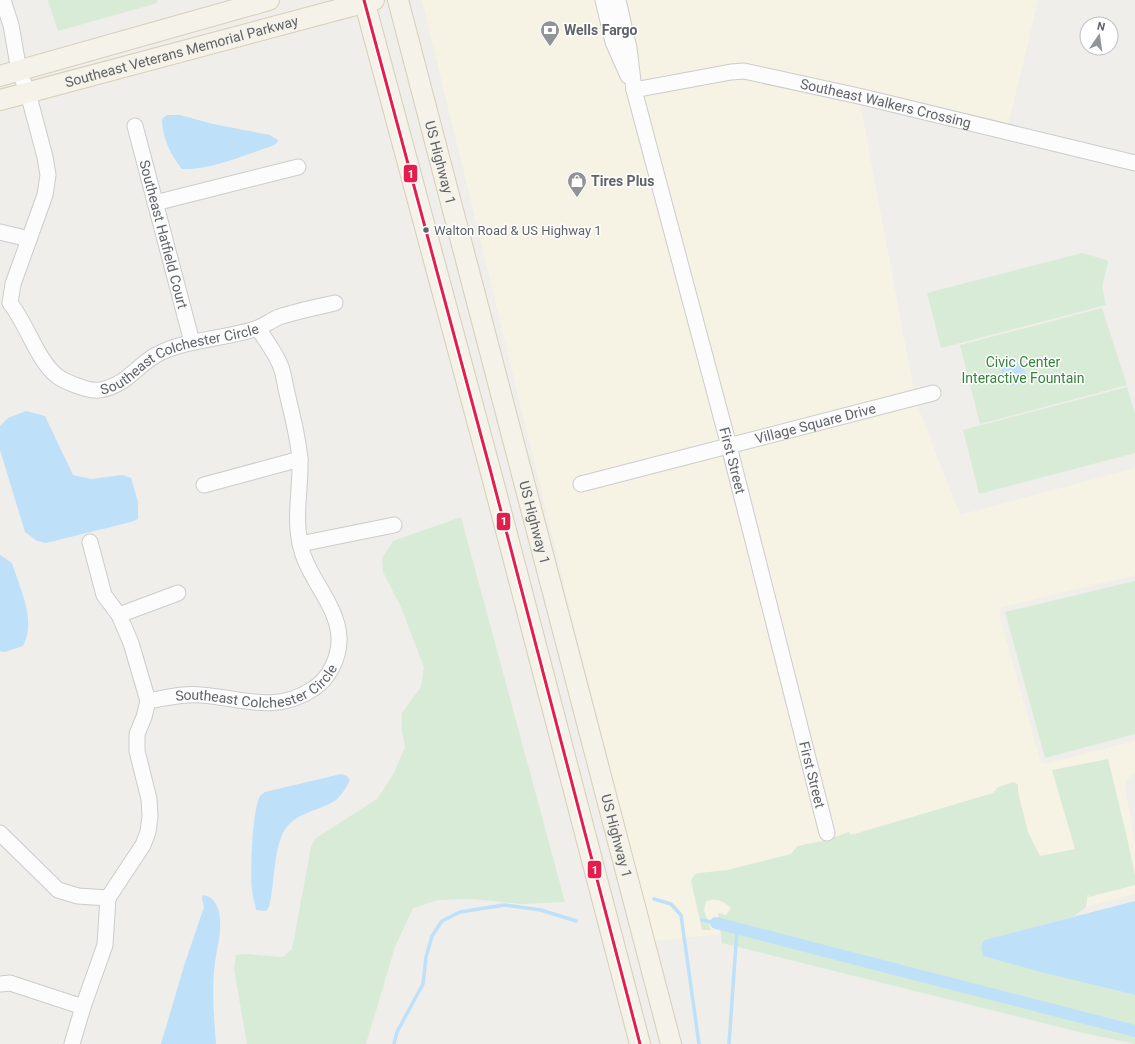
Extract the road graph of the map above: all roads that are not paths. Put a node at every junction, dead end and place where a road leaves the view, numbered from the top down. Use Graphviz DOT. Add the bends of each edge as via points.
graph roads {
  1 [pos="3,0"];
  2 [pos="269,0"];
  3 [pos="398,0"];
  4 [pos="603,0"];
  5 [pos="618,0"];
  6 [pos="367,1"];
  7 [pos="19,71"];
  8 [pos="0,76"];
  9 [pos="634,90"];
  10 [pos="28,93"];
  11 [pos="0,100"];
  12 [pos="135,126"];
  13 [pos="1135,163"];
  14 [pos="298,167"];
  15 [pos="156,203"];
  16 [pos="0,232"];
  17 [pos="29,239"];
  18 [pos="335,303"];
  19 [pos="5,306"];
  20 [pos="258,328"];
  21 [pos="192,342"];
  22 [pos="933,393"];
  23 [pos="729,446"];
  24 [pos="300,459"];
  25 [pos="490,469"];
  26 [pos="581,484"];
  27 [pos="204,485"];
  28 [pos="530,505"];
  29 [pos="394,525"];
  30 [pos="90,542"];
  31 [pos="300,544"];
  32 [pos="178,593"];
  33 [pos="119,615"];
  34 [pos="148,701"];
  35 [pos="827,833"];
  36 [pos="2,838"];
  37 [pos="108,898"];
  38 [pos="0,984"];
  39 [pos="83,1007"];
  40 [pos="72,1044"];
  41 [pos="640,1044"];
  42 [pos="671,1044"];
  1 -- 7 [label="street, Southeast Colchester Circle" via="11,25"];
  2 -- 7 [label="main road, Southeast Veterans Memorial Parkway"];
  3 -- 28 [label="main road, US Highway 1"];
  4 -- 9 [label="street, First Street" via="613,42"];
  5 -- 9 [label="street, First Street" via="629,48"];
  6 -- 10 [label="main road, Southeast Veterans Memorial Parkway"];
  6 -- 25 [label="main road, US Highway 1"];
  7 -- 8 [label="main road, Southeast Veterans Memorial Parkway"];
  7 -- 10 [label="street, Southeast Colchester Circle"];
  9 -- 13 [label="street, Southeast Walkers Crossing" via="744,71"];
  9 -- 23 [label="street, First Street"];
  10 -- 11 [label="main road, Southeast Veterans Memorial Parkway"];
  10 -- 17 [label="street, Southeast Colchester Circle" via="48,175 45,195"];
  12 -- 15 [label="street, Southeast Hatfield Court"];
  14 -- 15 [label="street"];
  15 -- 21 [label="street, Southeast Hatfield Court"];
  16 -- 17 [label="street"];
  17 -- 19 [label="street, Southeast Colchester Circle"];
  18 -- 20 [label="street" via="279,317"];
  19 -- 21 [label="street, Southeast Colchester Circle" via="20,316 43,359 57,376 74,385 98,390 115,386 156,356"];
  20 -- 21 [label="street, Southeast Colchester Circle"];
  20 -- 24 [label="street, Southeast Colchester Circle" via="281,366 296,429"];
  22 -- 23 [label="street, Village Square Drive"];
  23 -- 26 [label="street, Village Square Drive"];
  23 -- 35 [label="street, First Street"];
  24 -- 27 [label="street"];
  24 -- 31 [label="street, Southeast Colchester Circle"];
  25 -- 28 [label="main road" via="513,497"];
  25 -- 41 [label="main road, US Highway 1"];
  28 -- 42 [label="main road, US Highway 1"];
  29 -- 31 [label="street"];
  30 -- 33 [label="street" via="104,595"];
  31 -- 34 [label="street, Southeast Colchester Circle" via="311,575 334,615 339,638 336,660 326,678 312,689 291,699 270,704 251,704 182,694"];
  32 -- 33 [label="street"];
  33 -- 34 [label="street" via="131,642"];
  34 -- 37 [label="street" via="137,734 136,751 149,799 148,832"];
  36 -- 37 [label="street" via="58,890 78,896"];
  37 -- 39 [label="street" via="105,945"];
  38 -- 39 [label="street" via="10,983"];
  39 -- 40 [label="street"];
}
